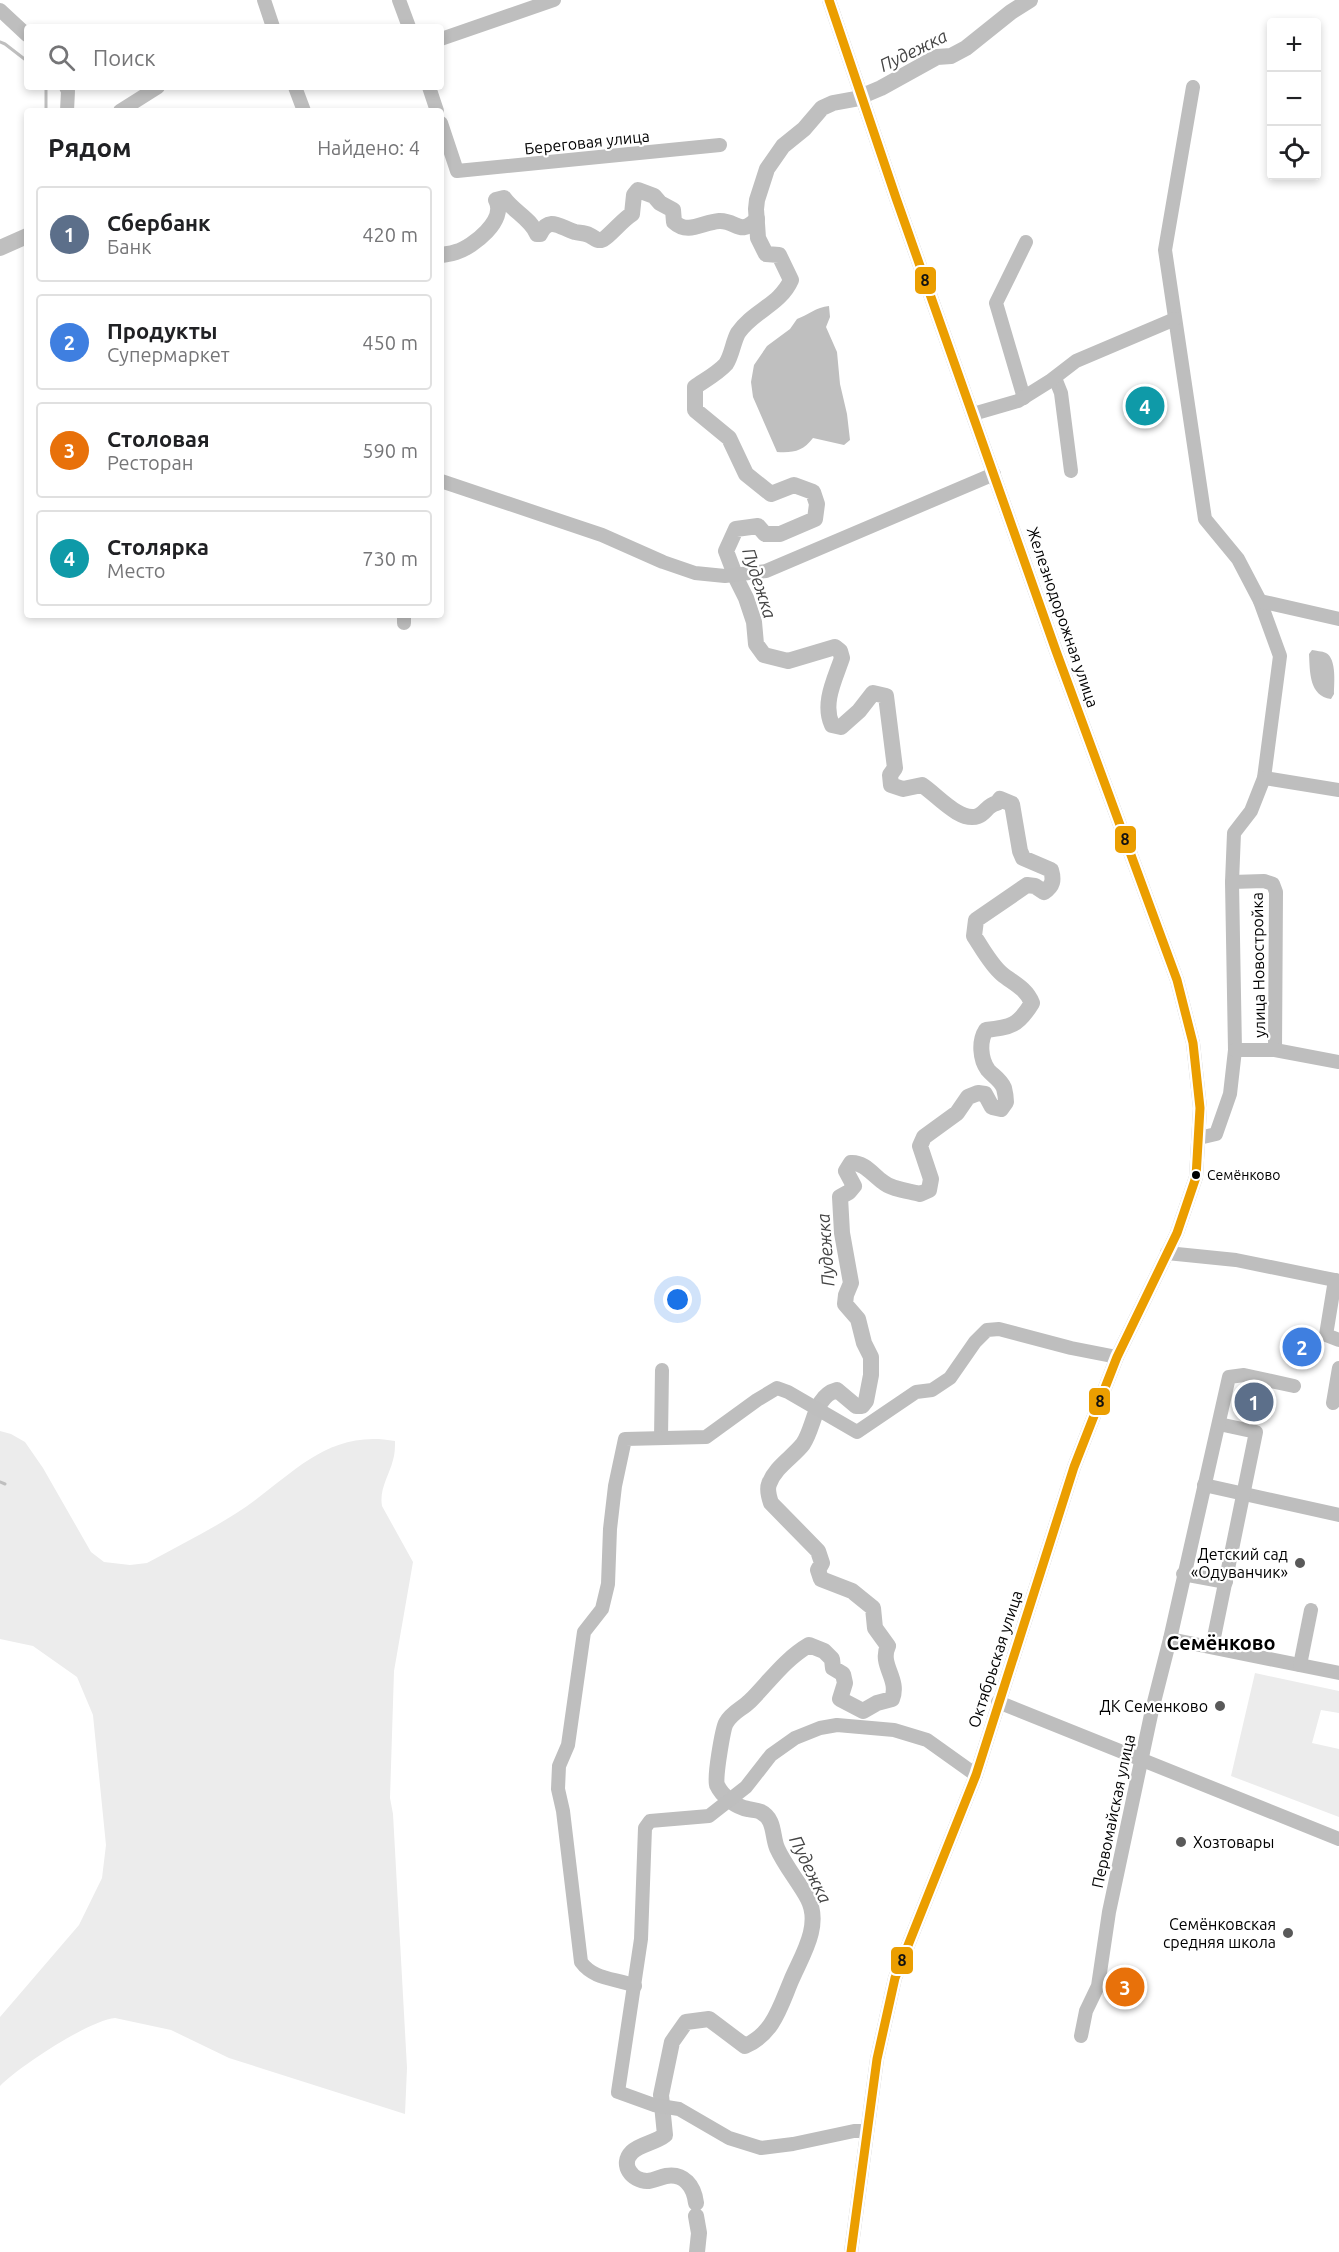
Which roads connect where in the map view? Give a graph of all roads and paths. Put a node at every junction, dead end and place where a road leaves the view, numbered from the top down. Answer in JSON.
{"nodes":[{"id":1,"x":264,"y":0,"type":"edge"},
{"id":2,"x":399,"y":0,"type":"edge"},
{"id":3,"x":554,"y":0,"type":"edge"},
{"id":4,"x":830,"y":0,"type":"edge"},
{"id":5,"x":0,"y":10,"type":"edge"},
{"id":6,"x":272,"y":24,"type":"edge"},
{"id":7,"x":408,"y":24,"type":"edge"},
{"id":8,"x":24,"y":32,"type":"edge"},
{"id":9,"x":444,"y":38,"type":"edge"},
{"id":10,"x":1193,"y":87,"type":"dead end"},
{"id":11,"x":67,"y":90,"type":"edge"},
{"id":12,"x":153,"y":90,"type":"edge"},
{"id":13,"x":296,"y":90,"type":"edge"},
{"id":14,"x":430,"y":90,"type":"edge"},
{"id":15,"x":67,"y":108,"type":"edge"},
{"id":16,"x":125,"y":108,"type":"edge"},
{"id":17,"x":303,"y":108,"type":"edge"},
{"id":18,"x":436,"y":108,"type":"edge"},
{"id":19,"x":444,"y":132,"type":"edge"},
{"id":20,"x":720,"y":145,"type":"dead end"},
{"id":21,"x":1026,"y":242,"type":"dead end"},
{"id":22,"x":1175,"y":319,"type":"junction"},
{"id":23,"x":1055,"y":378,"type":"junction"},
{"id":24,"x":1024,"y":398,"type":"junction"},
{"id":25,"x":973,"y":414,"type":"junction"},
{"id":26,"x":1071,"y":471,"type":"dead end"},
{"id":27,"x":994,"y":474,"type":"junction"},
{"id":28,"x":444,"y":482,"type":"edge"},
{"id":29,"x":1260,"y":601,"type":"junction"},
{"id":30,"x":1339,"y":619,"type":"edge"},
{"id":31,"x":1264,"y":778,"type":"junction"},
{"id":32,"x":1339,"y":790,"type":"edge"},
{"id":33,"x":1232,"y":882,"type":"junction"},
{"id":34,"x":1235,"y":1050,"type":"junction"},
{"id":35,"x":1275,"y":1050,"type":"junction"},
{"id":36,"x":1339,"y":1062,"type":"edge"},
{"id":37,"x":1199,"y":1138,"type":"junction"},
{"id":38,"x":1167,"y":1253,"type":"junction"},
{"id":39,"x":1337,"y":1281,"type":"edge"},
{"id":40,"x":1339,"y":1340,"type":"edge"},
{"id":41,"x":1117,"y":1357,"type":"junction"},
{"id":42,"x":1339,"y":1368,"type":"edge"},
{"id":43,"x":663,"y":1370,"type":"dead end"},
{"id":44,"x":1294,"y":1386,"type":"dead end"},
{"id":45,"x":1333,"y":1403,"type":"dead end"},
{"id":46,"x":1219,"y":1424,"type":"junction"},
{"id":47,"x":661,"y":1438,"type":"junction"},
{"id":48,"x":1204,"y":1485,"type":"junction"},
{"id":49,"x":1244,"y":1493,"type":"junction"},
{"id":50,"x":1339,"y":1515,"type":"edge"},
{"id":51,"x":1183,"y":1574,"type":"junction"},
{"id":52,"x":1226,"y":1582,"type":"junction"},
{"id":53,"x":1311,"y":1610,"type":"dead end"},
{"id":54,"x":1170,"y":1639,"type":"junction"},
{"id":55,"x":1212,"y":1647,"type":"junction"},
{"id":56,"x":1300,"y":1665,"type":"junction"},
{"id":57,"x":1339,"y":1673,"type":"edge"},
{"id":58,"x":998,"y":1702,"type":"junction"},
{"id":59,"x":1141,"y":1760,"type":"junction"},
{"id":60,"x":976,"y":1775,"type":"junction"},
{"id":61,"x":1339,"y":1839,"type":"edge"},
{"id":62,"x":634,"y":1986,"type":"junction"},
{"id":63,"x":1081,"y":2036,"type":"dead end"},
{"id":64,"x":866,"y":2131,"type":"junction"},
{"id":65,"x":851,"y":2252,"type":"edge"}],
"edges":[{"from":1,"to":6,"type":"street"},
{"from":2,"to":7,"type":"street"},
{"from":3,"to":9,"type":"street"},
{"from":4,"to":25,"type":"street","name":"Железнодорожная улица"},
{"from":5,"to":8,"type":"street"},
{"from":10,"to":22,"type":"street"},
{"from":11,"to":15,"type":"street"},
{"from":12,"to":16,"type":"street"},
{"from":13,"to":17,"type":"street"},
{"from":14,"to":18,"type":"street"},
{"from":19,"to":20,"type":"street","name":"Береговая улица"},
{"from":21,"to":24,"type":"street"},
{"from":22,"to":23,"type":"street"},
{"from":22,"to":29,"type":"street"},
{"from":23,"to":24,"type":"street"},
{"from":23,"to":26,"type":"street"},
{"from":24,"to":25,"type":"street"},
{"from":25,"to":27,"type":"street","name":"Железнодорожная улица"},
{"from":27,"to":28,"type":"street"},
{"from":27,"to":37,"type":"street","name":"Железнодорожная улица"},
{"from":29,"to":30,"type":"street"},
{"from":29,"to":31,"type":"street"},
{"from":31,"to":32,"type":"street"},
{"from":31,"to":33,"type":"street"},
{"from":33,"to":34,"type":"street"},
{"from":33,"to":35,"type":"street","name":"улица Новостройка"},
{"from":34,"to":35,"type":"street"},
{"from":34,"to":37,"type":"street"},
{"from":35,"to":36,"type":"street"},
{"from":37,"to":38,"type":"street","name":"Октябрьская улица"},
{"from":38,"to":39,"type":"street"},
{"from":38,"to":41,"type":"street","name":"Октябрьская улица"},
{"from":39,"to":40,"type":"street"},
{"from":41,"to":47,"type":"street"},
{"from":41,"to":58,"type":"street","name":"Октябрьская улица"},
{"from":42,"to":45,"type":"street"},
{"from":43,"to":47,"type":"street"},
{"from":44,"to":46,"type":"street","name":"Первомайская улица"},
{"from":46,"to":48,"type":"street","name":"Первомайская улица"},
{"from":46,"to":49,"type":"street"},
{"from":47,"to":62,"type":"street"},
{"from":48,"to":49,"type":"street"},
{"from":48,"to":51,"type":"street","name":"Первомайская улица"},
{"from":49,"to":50,"type":"street"},
{"from":49,"to":52,"type":"street"},
{"from":51,"to":52,"type":"street"},
{"from":51,"to":54,"type":"street","name":"Первомайская улица"},
{"from":52,"to":55,"type":"street"},
{"from":53,"to":56,"type":"street"},
{"from":54,"to":55,"type":"street"},
{"from":54,"to":59,"type":"street","name":"Первомайская улица"},
{"from":55,"to":56,"type":"street"},
{"from":56,"to":57,"type":"street"},
{"from":58,"to":59,"type":"street"},
{"from":58,"to":60,"type":"street","name":"Октябрьская улица"},
{"from":59,"to":61,"type":"street"},
{"from":59,"to":63,"type":"street","name":"Первомайская улица"},
{"from":60,"to":62,"type":"street"},
{"from":60,"to":64,"type":"street","name":"Октябрьская улица"},
{"from":62,"to":64,"type":"street"},
{"from":64,"to":65,"type":"street","name":"Октябрьская улица"}]}
